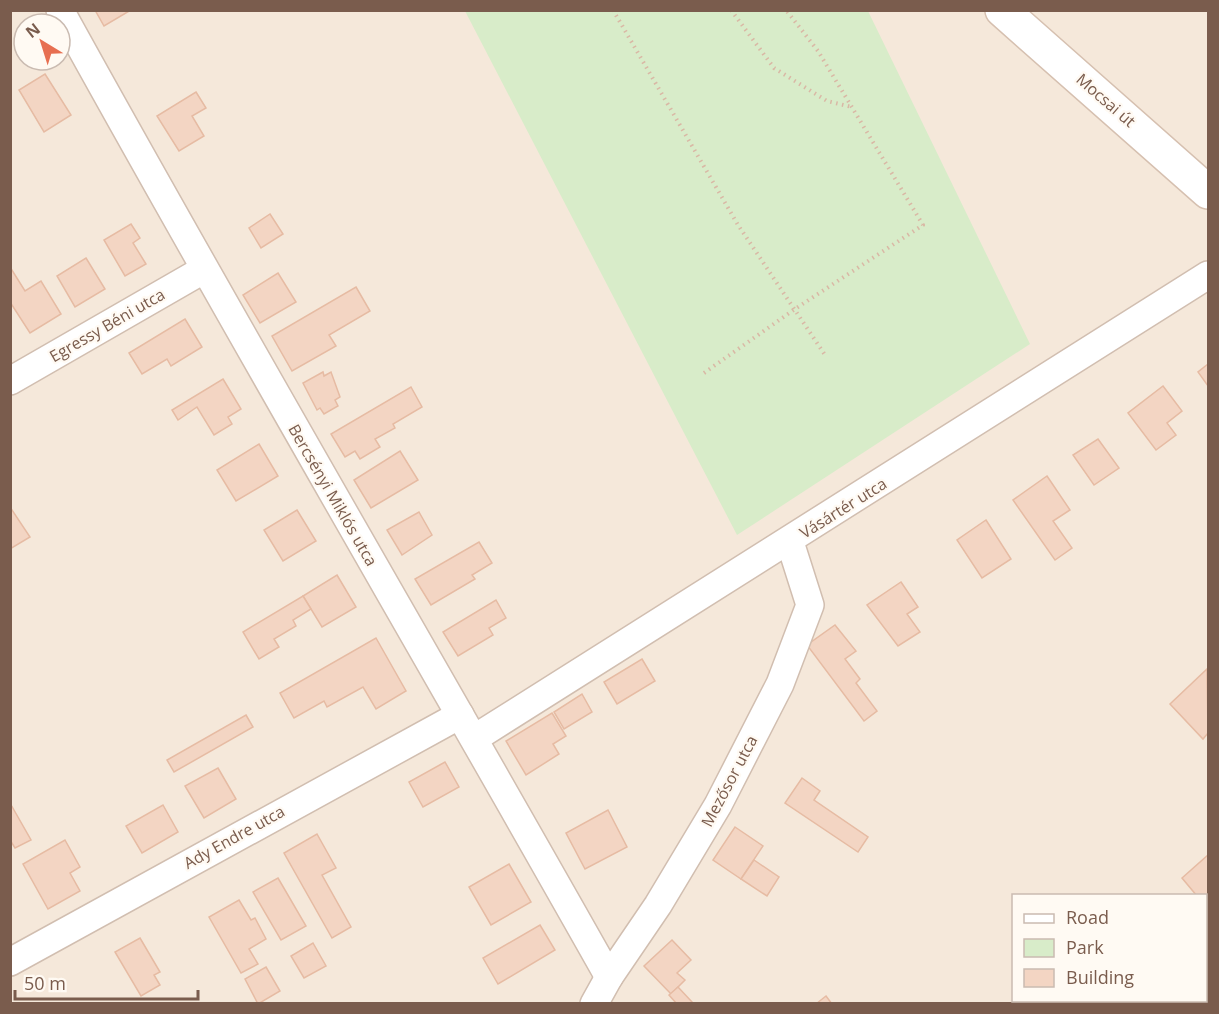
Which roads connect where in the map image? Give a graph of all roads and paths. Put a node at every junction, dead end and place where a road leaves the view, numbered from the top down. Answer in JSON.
{"nodes":[{"id":1,"x":60,"y":10,"type":"edge"},
{"id":2,"x":613,"y":10,"type":"edge"},
{"id":3,"x":731,"y":10,"type":"edge"},
{"id":4,"x":786,"y":10,"type":"edge"},
{"id":5,"x":1002,"y":10,"type":"edge"},
{"id":6,"x":853,"y":107,"type":"junction"},
{"id":7,"x":1209,"y":192,"type":"edge"},
{"id":8,"x":203,"y":270,"type":"junction"},
{"id":9,"x":1209,"y":275,"type":"edge"},
{"id":10,"x":795,"y":309,"type":"junction"},
{"id":11,"x":825,"y":355,"type":"dead end"},
{"id":12,"x":704,"y":373,"type":"dead end"},
{"id":13,"x":10,"y":381,"type":"edge"},
{"id":14,"x":790,"y":542,"type":"junction"},
{"id":15,"x":460,"y":715,"type":"junction"},
{"id":16,"x":475,"y":738,"type":"junction"},
{"id":17,"x":10,"y":962,"type":"edge"},
{"id":18,"x":609,"y":976,"type":"junction"},
{"id":19,"x":594,"y":1004,"type":"edge"}],
"edges":[{"from":1,"to":8,"type":"street","name":"Bercsényi Miklós utca"},
{"from":2,"to":10,"type":"path"},
{"from":3,"to":6,"type":"path"},
{"from":4,"to":6,"type":"path"},
{"from":5,"to":7,"type":"main road","name":"Mocsai út"},
{"from":6,"to":10,"type":"path"},
{"from":8,"to":13,"type":"street","name":"Egressy Béni utca"},
{"from":8,"to":15,"type":"street","name":"Bercsényi Miklós utca"},
{"from":9,"to":14,"type":"street","name":"Vásártér utca"},
{"from":10,"to":11,"type":"path"},
{"from":10,"to":12,"type":"path"},
{"from":14,"to":16,"type":"street","name":"Vásártér utca"},
{"from":14,"to":18,"type":"street","name":"Mezősor utca"},
{"from":15,"to":16,"type":"street","name":"Bercsényi Miklós utca"},
{"from":15,"to":17,"type":"street","name":"Ady Endre utca"},
{"from":16,"to":18,"type":"street","name":"Bercsényi Miklós utca"},
{"from":18,"to":19,"type":"street","name":"Mezősor utca"}]}
